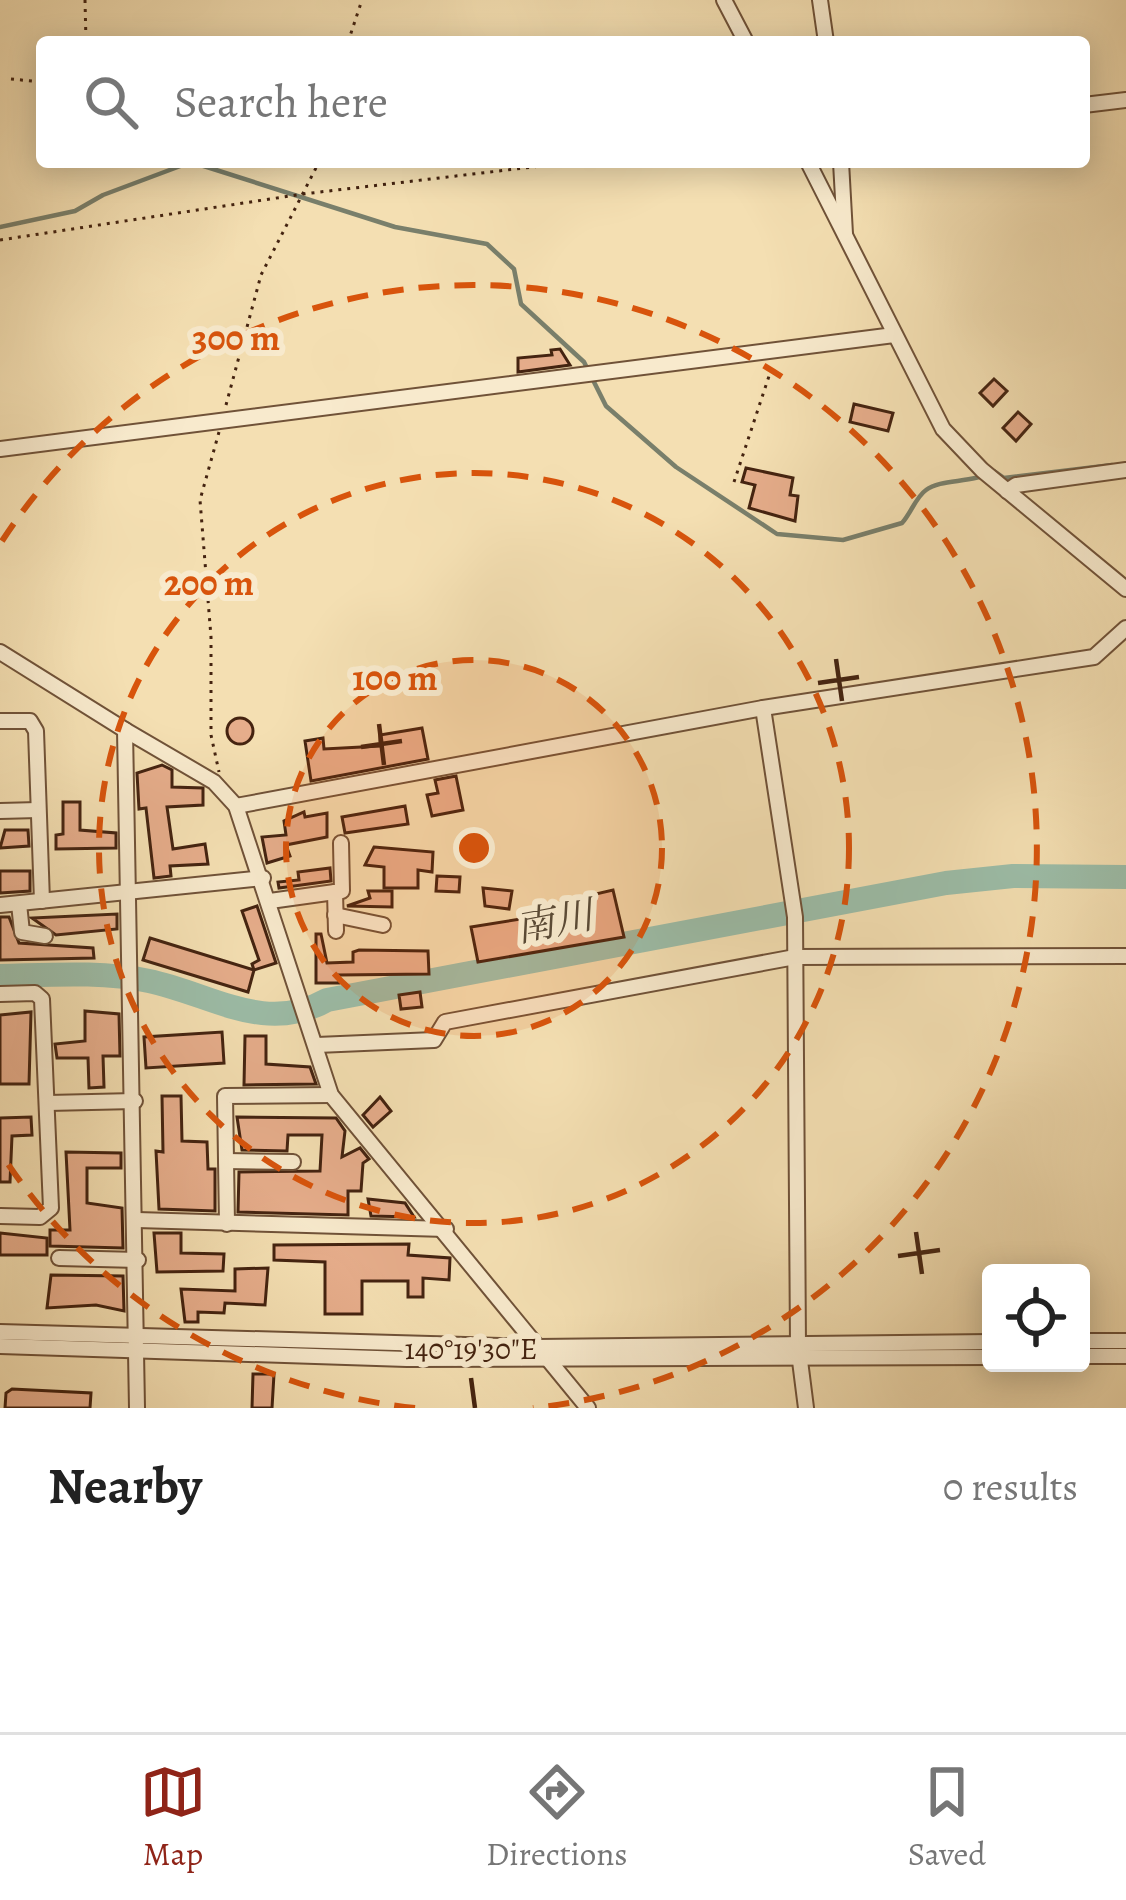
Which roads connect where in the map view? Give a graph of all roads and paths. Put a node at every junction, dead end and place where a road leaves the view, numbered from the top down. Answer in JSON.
{"nodes":[{"id":1,"x":85,"y":0,"type":"edge"},
{"id":2,"x":362,"y":0,"type":"edge"},
{"id":3,"x":724,"y":0,"type":"edge"},
{"id":4,"x":820,"y":0,"type":"edge"},
{"id":5,"x":86,"y":36,"type":"edge"},
{"id":6,"x":350,"y":36,"type":"edge"},
{"id":7,"x":743,"y":36,"type":"edge"},
{"id":8,"x":825,"y":36,"type":"edge"},
{"id":9,"x":11,"y":79,"type":"dead end"},
{"id":10,"x":36,"y":81,"type":"edge"},
{"id":11,"x":1126,"y":100,"type":"edge"},
{"id":12,"x":1090,"y":104,"type":"edge"},
{"id":13,"x":317,"y":168,"type":"edge"},
{"id":14,"x":524,"y":168,"type":"edge"},
{"id":15,"x":811,"y":168,"type":"edge"},
{"id":16,"x":841,"y":168,"type":"edge"},
{"id":17,"x":303,"y":194,"type":"junction"},
{"id":18,"x":845,"y":235,"type":"junction"},
{"id":19,"x":0,"y":240,"type":"edge"},
{"id":20,"x":894,"y":335,"type":"junction"},
{"id":21,"x":775,"y":350,"type":"junction"},
{"id":22,"x":222,"y":420,"type":"junction"},
{"id":23,"x":0,"y":448,"type":"edge"},
{"id":24,"x":1126,"y":470,"type":"edge"},
{"id":25,"x":734,"y":482,"type":"dead end"},
{"id":26,"x":1007,"y":490,"type":"junction"},
{"id":27,"x":1126,"y":589,"type":"edge"},
{"id":28,"x":1126,"y":628,"type":"edge"},
{"id":29,"x":0,"y":652,"type":"edge"},
{"id":30,"x":763,"y":708,"type":"junction"},
{"id":31,"x":0,"y":721,"type":"edge"},
{"id":32,"x":125,"y":730,"type":"junction"},
{"id":33,"x":219,"y":786,"type":"junction"},
{"id":34,"x":236,"y":806,"type":"junction"},
{"id":35,"x":38,"y":810,"type":"junction"},
{"id":36,"x":0,"y":812,"type":"edge"},
{"id":37,"x":341,"y":843,"type":"dead end"},
{"id":38,"x":263,"y":878,"type":"junction"},
{"id":39,"x":129,"y":892,"type":"junction"},
{"id":40,"x":335,"y":892,"type":"junction"},
{"id":41,"x":42,"y":901,"type":"junction"},
{"id":42,"x":270,"y":901,"type":"junction"},
{"id":43,"x":19,"y":904,"type":"junction"},
{"id":44,"x":0,"y":905,"type":"edge"},
{"id":45,"x":383,"y":925,"type":"dead end"},
{"id":46,"x":45,"y":936,"type":"dead end"},
{"id":47,"x":1126,"y":956,"type":"edge"},
{"id":48,"x":795,"y":957,"type":"junction"},
{"id":49,"x":0,"y":994,"type":"edge"},
{"id":50,"x":315,"y":1040,"type":"junction"},
{"id":51,"x":332,"y":1095,"type":"junction"},
{"id":52,"x":134,"y":1101,"type":"junction"},
{"id":53,"x":48,"y":1103,"type":"junction"},
{"id":54,"x":226,"y":1160,"type":"junction"},
{"id":55,"x":293,"y":1162,"type":"dead end"},
{"id":56,"x":0,"y":1216,"type":"edge"},
{"id":57,"x":137,"y":1220,"type":"junction"},
{"id":58,"x":227,"y":1224,"type":"junction"},
{"id":59,"x":446,"y":1229,"type":"junction"},
{"id":60,"x":59,"y":1258,"type":"dead end"},
{"id":61,"x":138,"y":1260,"type":"junction"},
{"id":62,"x":0,"y":1332,"type":"edge"},
{"id":63,"x":1090,"y":1341,"type":"edge"},
{"id":64,"x":1126,"y":1341,"type":"edge"},
{"id":65,"x":982,"y":1342,"type":"edge"},
{"id":66,"x":140,"y":1343,"type":"junction"},
{"id":67,"x":0,"y":1346,"type":"edge"},
{"id":68,"x":538,"y":1347,"type":"junction"},
{"id":69,"x":799,"y":1352,"type":"junction"},
{"id":70,"x":1090,"y":1356,"type":"edge"},
{"id":71,"x":1126,"y":1356,"type":"edge"},
{"id":72,"x":982,"y":1357,"type":"edge"},
{"id":73,"x":550,"y":1361,"type":"junction"},
{"id":74,"x":137,"y":1408,"type":"edge"},
{"id":75,"x":588,"y":1408,"type":"edge"},
{"id":76,"x":806,"y":1408,"type":"edge"}],
"edges":[{"from":1,"to":5,"type":"path"},
{"from":2,"to":6,"type":"path"},
{"from":3,"to":7,"type":"street"},
{"from":4,"to":8,"type":"street"},
{"from":9,"to":10,"type":"path"},
{"from":11,"to":12,"type":"street"},
{"from":13,"to":17,"type":"path"},
{"from":14,"to":17,"type":"path"},
{"from":15,"to":18,"type":"street"},
{"from":16,"to":18,"type":"street"},
{"from":17,"to":19,"type":"path"},
{"from":17,"to":22,"type":"path"},
{"from":18,"to":20,"type":"street"},
{"from":20,"to":21,"type":"street"},
{"from":20,"to":26,"type":"street"},
{"from":21,"to":22,"type":"street"},
{"from":21,"to":25,"type":"path"},
{"from":22,"to":23,"type":"street"},
{"from":22,"to":33,"type":"path"},
{"from":24,"to":26,"type":"street"},
{"from":26,"to":27,"type":"street"},
{"from":28,"to":30,"type":"street"},
{"from":29,"to":32,"type":"street"},
{"from":30,"to":34,"type":"street"},
{"from":30,"to":48,"type":"street"},
{"from":31,"to":35,"type":"street"},
{"from":32,"to":33,"type":"street"},
{"from":32,"to":39,"type":"street"},
{"from":33,"to":34,"type":"street"},
{"from":34,"to":38,"type":"street"},
{"from":35,"to":36,"type":"street"},
{"from":35,"to":41,"type":"street"},
{"from":37,"to":40,"type":"street"},
{"from":38,"to":39,"type":"street"},
{"from":38,"to":42,"type":"street"},
{"from":39,"to":41,"type":"street"},
{"from":39,"to":52,"type":"street"},
{"from":40,"to":42,"type":"street"},
{"from":40,"to":45,"type":"street"},
{"from":41,"to":43,"type":"street"},
{"from":42,"to":50,"type":"street"},
{"from":43,"to":44,"type":"street"},
{"from":43,"to":46,"type":"street"},
{"from":47,"to":48,"type":"street"},
{"from":48,"to":50,"type":"street"},
{"from":48,"to":69,"type":"street"},
{"from":49,"to":53,"type":"street"},
{"from":50,"to":51,"type":"street"},
{"from":51,"to":54,"type":"street"},
{"from":51,"to":59,"type":"street"},
{"from":52,"to":53,"type":"street"},
{"from":52,"to":57,"type":"street"},
{"from":53,"to":56,"type":"street"},
{"from":54,"to":55,"type":"street"},
{"from":54,"to":58,"type":"street"},
{"from":57,"to":58,"type":"street"},
{"from":57,"to":61,"type":"street"},
{"from":58,"to":59,"type":"street"},
{"from":59,"to":68,"type":"street"},
{"from":60,"to":61,"type":"street"},
{"from":61,"to":66,"type":"street"},
{"from":62,"to":66,"type":"street"},
{"from":63,"to":64,"type":"street"},
{"from":65,"to":69,"type":"street"},
{"from":66,"to":67,"type":"street"},
{"from":66,"to":68,"type":"street"},
{"from":66,"to":73,"type":"street"},
{"from":66,"to":74,"type":"street"},
{"from":68,"to":69,"type":"street"},
{"from":68,"to":73,"type":"street"},
{"from":69,"to":72,"type":"street"},
{"from":69,"to":73,"type":"street"},
{"from":69,"to":76,"type":"street"},
{"from":70,"to":71,"type":"street"},
{"from":73,"to":75,"type":"street"}]}
